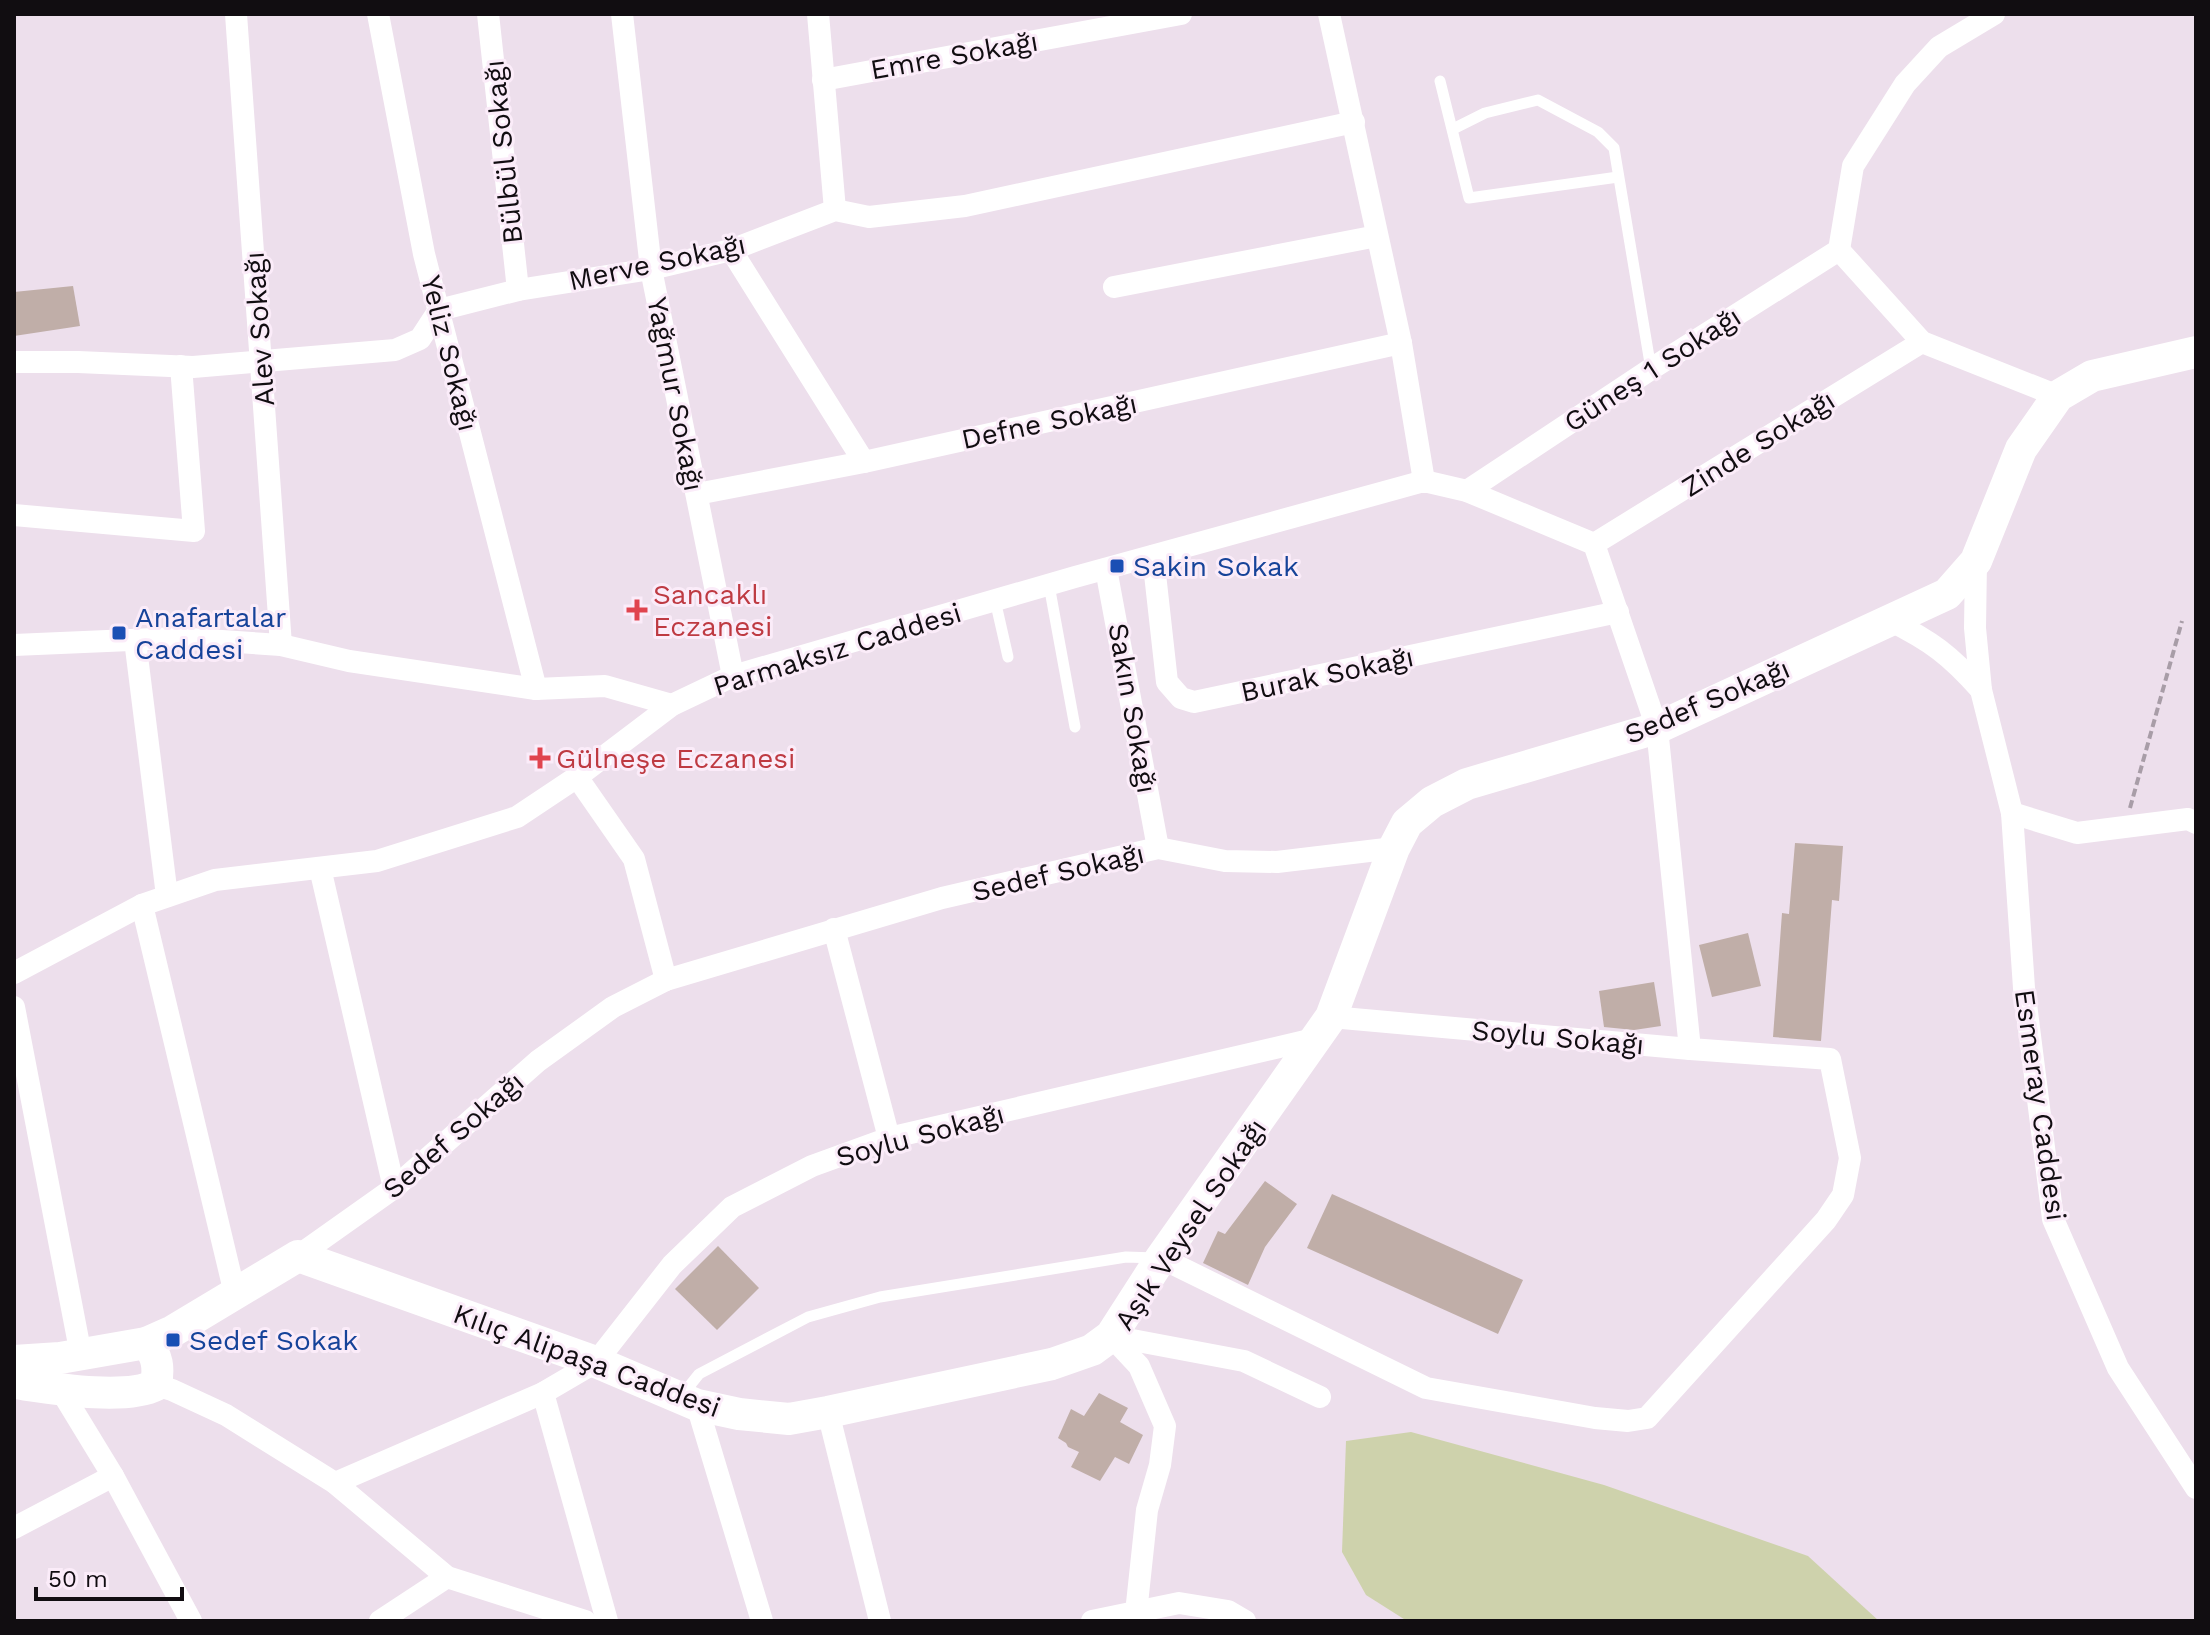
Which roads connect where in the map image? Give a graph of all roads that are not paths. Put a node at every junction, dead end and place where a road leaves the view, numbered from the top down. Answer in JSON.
{"nodes":[{"id":1,"x":236,"y":14,"type":"edge"},
{"id":2,"x":378,"y":14,"type":"edge"},
{"id":3,"x":488,"y":14,"type":"edge"},
{"id":4,"x":622,"y":14,"type":"edge"},
{"id":5,"x":818,"y":14,"type":"edge"},
{"id":6,"x":1181,"y":14,"type":"edge"},
{"id":7,"x":1329,"y":14,"type":"edge"},
{"id":8,"x":1994,"y":14,"type":"edge"},
{"id":9,"x":823,"y":80,"type":"junction"},
{"id":10,"x":1440,"y":81,"type":"dead end"},
{"id":11,"x":1354,"y":122,"type":"junction"},
{"id":12,"x":1453,"y":129,"type":"junction"},
{"id":13,"x":1618,"y":177,"type":"junction"},
{"id":14,"x":835,"y":210,"type":"junction"},
{"id":15,"x":1377,"y":236,"type":"junction"},
{"id":16,"x":731,"y":250,"type":"junction"},
{"id":17,"x":1839,"y":250,"type":"junction"},
{"id":18,"x":651,"y":269,"type":"junction"},
{"id":19,"x":1114,"y":287,"type":"dead end"},
{"id":20,"x":518,"y":290,"type":"junction"},
{"id":21,"x":439,"y":310,"type":"junction"},
{"id":22,"x":1922,"y":342,"type":"junction"},
{"id":23,"x":1401,"y":343,"type":"junction"},
{"id":24,"x":2196,"y":352,"type":"edge"},
{"id":25,"x":262,"y":361,"type":"junction"},
{"id":26,"x":14,"y":362,"type":"edge"},
{"id":27,"x":181,"y":366,"type":"junction"},
{"id":28,"x":2196,"y":366,"type":"edge"},
{"id":29,"x":1651,"y":369,"type":"junction"},
{"id":30,"x":2058,"y":396,"type":"junction"},
{"id":31,"x":864,"y":462,"type":"junction"},
{"id":32,"x":1424,"y":481,"type":"junction"},
{"id":33,"x":1467,"y":491,"type":"junction"},
{"id":34,"x":697,"y":494,"type":"junction"},
{"id":35,"x":14,"y":515,"type":"edge"},
{"id":36,"x":1594,"y":544,"type":"junction"},
{"id":37,"x":1153,"y":556,"type":"junction"},
{"id":38,"x":1976,"y":561,"type":"junction"},
{"id":39,"x":1106,"y":569,"type":"junction"},
{"id":40,"x":1049,"y":585,"type":"junction"},
{"id":41,"x":995,"y":600,"type":"junction"},
{"id":42,"x":1618,"y":612,"type":"junction"},
{"id":43,"x":1889,"y":620,"type":"junction"},
{"id":44,"x":135,"y":640,"type":"junction"},
{"id":45,"x":14,"y":645,"type":"edge"},
{"id":46,"x":281,"y":645,"type":"junction"},
{"id":47,"x":1008,"y":657,"type":"dead end"},
{"id":48,"x":733,"y":676,"type":"junction"},
{"id":49,"x":536,"y":689,"type":"junction"},
{"id":50,"x":1981,"y":690,"type":"junction"},
{"id":51,"x":672,"y":705,"type":"junction"},
{"id":52,"x":1075,"y":727,"type":"dead end"},
{"id":53,"x":1657,"y":728,"type":"junction"},
{"id":54,"x":577,"y":777,"type":"junction"},
{"id":55,"x":2012,"y":813,"type":"junction"},
{"id":56,"x":2196,"y":823,"type":"edge"},
{"id":57,"x":1158,"y":848,"type":"junction"},
{"id":58,"x":1394,"y":848,"type":"junction"},
{"id":59,"x":320,"y":868,"type":"junction"},
{"id":60,"x":167,"y":896,"type":"junction"},
{"id":61,"x":142,"y":905,"type":"junction"},
{"id":62,"x":834,"y":929,"type":"junction"},
{"id":63,"x":14,"y":973,"type":"edge"},
{"id":64,"x":666,"y":980,"type":"junction"},
{"id":65,"x":14,"y":1007,"type":"edge"},
{"id":66,"x":1324,"y":1028,"type":"junction"},
{"id":67,"x":1690,"y":1049,"type":"junction"},
{"id":68,"x":889,"y":1138,"type":"junction"},
{"id":69,"x":394,"y":1188,"type":"junction"},
{"id":70,"x":298,"y":1256,"type":"junction"},
{"id":71,"x":1161,"y":1258,"type":"junction"},
{"id":72,"x":235,"y":1294,"type":"junction"},
{"id":73,"x":1111,"y":1336,"type":"junction"},
{"id":74,"x":146,"y":1343,"type":"junction"},
{"id":75,"x":14,"y":1361,"type":"edge"},
{"id":76,"x":596,"y":1362,"type":"junction"},
{"id":77,"x":77,"y":1363,"type":"junction"},
{"id":78,"x":14,"y":1383,"type":"edge"},
{"id":79,"x":156,"y":1385,"type":"junction"},
{"id":80,"x":115,"y":1392,"type":"junction"},
{"id":81,"x":543,"y":1393,"type":"junction"},
{"id":82,"x":1320,"y":1397,"type":"dead end"},
{"id":83,"x":688,"y":1401,"type":"junction"},
{"id":84,"x":828,"y":1412,"type":"junction"},
{"id":85,"x":113,"y":1476,"type":"junction"},
{"id":86,"x":335,"y":1483,"type":"junction"},
{"id":87,"x":2196,"y":1488,"type":"edge"},
{"id":88,"x":14,"y":1528,"type":"edge"},
{"id":89,"x":447,"y":1577,"type":"junction"},
{"id":90,"x":1136,"y":1613,"type":"junction"},
{"id":91,"x":191,"y":1621,"type":"edge"},
{"id":92,"x":380,"y":1621,"type":"edge"},
{"id":93,"x":585,"y":1621,"type":"edge"},
{"id":94,"x":607,"y":1621,"type":"edge"},
{"id":95,"x":762,"y":1621,"type":"edge"},
{"id":96,"x":880,"y":1621,"type":"edge"},
{"id":97,"x":1092,"y":1621,"type":"edge"},
{"id":98,"x":1245,"y":1621,"type":"edge"}],
"edges":[{"from":1,"to":25,"type":"street","name":"Alev Sokağı"},
{"from":2,"to":21,"type":"street","name":"Yeliz Sokağı"},
{"from":3,"to":20,"type":"street","name":"Bülbül Sokağı"},
{"from":4,"to":18,"type":"street","name":"Yağmur Sokağı"},
{"from":5,"to":9,"type":"street"},
{"from":6,"to":9,"type":"street","name":"Emre Sokağı"},
{"from":7,"to":11,"type":"street"},
{"from":8,"to":17,"type":"street"},
{"from":9,"to":14,"type":"street"},
{"from":10,"to":12,"type":"lane"},
{"from":11,"to":14,"type":"street"},
{"from":11,"to":15,"type":"street"},
{"from":12,"to":13,"type":"lane"},
{"from":12,"to":13,"type":"lane"},
{"from":13,"to":29,"type":"lane"},
{"from":14,"to":16,"type":"street","name":"Merve Sokağı"},
{"from":15,"to":19,"type":"street"},
{"from":15,"to":23,"type":"street"},
{"from":16,"to":18,"type":"street","name":"Merve Sokağı"},
{"from":16,"to":31,"type":"street"},
{"from":17,"to":22,"type":"street"},
{"from":17,"to":29,"type":"street","name":"Güneş 1 Sokağı"},
{"from":18,"to":20,"type":"street","name":"Merve Sokağı"},
{"from":18,"to":34,"type":"street","name":"Yağmur Sokağı"},
{"from":20,"to":21,"type":"street","name":"Merve Sokağı"},
{"from":21,"to":25,"type":"street"},
{"from":21,"to":49,"type":"street","name":"Yeliz Sokağı"},
{"from":22,"to":30,"type":"street"},
{"from":22,"to":36,"type":"street","name":"Zinde Sokağı"},
{"from":23,"to":31,"type":"street","name":"Defne Sokağı"},
{"from":23,"to":32,"type":"street"},
{"from":24,"to":30,"type":"street"},
{"from":25,"to":27,"type":"street"},
{"from":25,"to":46,"type":"street","name":"Alev Sokağı"},
{"from":26,"to":27,"type":"street"},
{"from":27,"to":35,"type":"street"},
{"from":28,"to":30,"type":"street"},
{"from":29,"to":33,"type":"street","name":"Güneş 1 Sokağı"},
{"from":30,"to":38,"type":"street","name":"Sedef Sokağı"},
{"from":31,"to":34,"type":"street","name":"Defne Sokağı"},
{"from":32,"to":33,"type":"street"},
{"from":32,"to":37,"type":"street","name":"Parmaksız Caddesi"},
{"from":33,"to":36,"type":"street"},
{"from":34,"to":48,"type":"street","name":"Yağmur Sokağı"},
{"from":36,"to":42,"type":"street"},
{"from":37,"to":39,"type":"street","name":"Parmaksız Caddesi"},
{"from":37,"to":42,"type":"street","name":"Burak Sokağı"},
{"from":38,"to":43,"type":"street","name":"Sedef Sokağı"},
{"from":38,"to":50,"type":"street","name":"Esmeray Caddesi"},
{"from":39,"to":40,"type":"street","name":"Parmaksız Caddesi"},
{"from":39,"to":57,"type":"street","name":"Sakın Sokağı"},
{"from":40,"to":41,"type":"street","name":"Parmaksız Caddesi"},
{"from":40,"to":52,"type":"lane"},
{"from":41,"to":47,"type":"lane"},
{"from":41,"to":48,"type":"street","name":"Parmaksız Caddesi"},
{"from":42,"to":53,"type":"street"},
{"from":43,"to":50,"type":"street","name":"Esmeray Caddesi"},
{"from":43,"to":53,"type":"street","name":"Sedef Sokağı"},
{"from":44,"to":45,"type":"street"},
{"from":44,"to":46,"type":"street"},
{"from":44,"to":60,"type":"street"},
{"from":46,"to":49,"type":"street"},
{"from":48,"to":51,"type":"street","name":"Parmaksız Caddesi"},
{"from":49,"to":51,"type":"street"},
{"from":50,"to":55,"type":"street","name":"Esmeray Caddesi"},
{"from":51,"to":54,"type":"street","name":"Parmaksız Caddesi"},
{"from":53,"to":58,"type":"street","name":"Sedef Sokağı"},
{"from":53,"to":67,"type":"street"},
{"from":54,"to":59,"type":"street","name":"Parmaksız Caddesi"},
{"from":54,"to":64,"type":"street"},
{"from":55,"to":56,"type":"street"},
{"from":55,"to":87,"type":"street","name":"Esmeray Caddesi"},
{"from":57,"to":58,"type":"street","name":"Sedef Sokağı"},
{"from":57,"to":62,"type":"street","name":"Sedef Sokağı"},
{"from":58,"to":66,"type":"street","name":"Aşık Veysel Sokağı"},
{"from":59,"to":60,"type":"street","name":"Parmaksız Caddesi"},
{"from":59,"to":69,"type":"street"},
{"from":60,"to":61,"type":"street","name":"Parmaksız Caddesi"},
{"from":61,"to":63,"type":"street","name":"Parmaksız Caddesi"},
{"from":61,"to":72,"type":"street"},
{"from":62,"to":64,"type":"street","name":"Sedef Sokağı"},
{"from":62,"to":68,"type":"street"},
{"from":64,"to":69,"type":"street","name":"Sedef Sokağı"},
{"from":65,"to":77,"type":"street"},
{"from":66,"to":67,"type":"street","name":"Soylu Sokağı"},
{"from":66,"to":68,"type":"street","name":"Soylu Sokağı"},
{"from":66,"to":71,"type":"street","name":"Aşık Veysel Sokağı"},
{"from":67,"to":71,"type":"street","name":"Soylu Sokağı"},
{"from":68,"to":76,"type":"street","name":"Soylu Sokağı"},
{"from":69,"to":70,"type":"street","name":"Sedef Sokağı"},
{"from":70,"to":72,"type":"street","name":"Sedef Sokağı"},
{"from":70,"to":76,"type":"street","name":"Kılıç Alipaşa Caddesi"},
{"from":71,"to":73,"type":"street","name":"Aşık Veysel Sokağı"},
{"from":71,"to":83,"type":"lane"},
{"from":72,"to":74,"type":"street","name":"Sedef Sokağı"},
{"from":73,"to":82,"type":"street"},
{"from":73,"to":84,"type":"street","name":"Kılıç Alipaşa Caddesi"},
{"from":73,"to":90,"type":"street","name":"Aşık Veysel Sokağı"},
{"from":74,"to":77,"type":"street","name":"Sedef Sokağı"},
{"from":74,"to":79,"type":"street"},
{"from":75,"to":77,"type":"street"},
{"from":76,"to":81,"type":"street"},
{"from":76,"to":83,"type":"street","name":"Kılıç Alipaşa Caddesi"},
{"from":77,"to":78,"type":"street"},
{"from":77,"to":80,"type":"street"},
{"from":77,"to":80,"type":"street"},
{"from":77,"to":85,"type":"street"},
{"from":79,"to":80,"type":"street"},
{"from":79,"to":86,"type":"street"},
{"from":81,"to":86,"type":"street"},
{"from":81,"to":94,"type":"street"},
{"from":83,"to":84,"type":"street","name":"Kılıç Alipaşa Caddesi"},
{"from":83,"to":95,"type":"street"},
{"from":84,"to":96,"type":"street"},
{"from":85,"to":88,"type":"street"},
{"from":85,"to":91,"type":"street"},
{"from":86,"to":89,"type":"street"},
{"from":89,"to":92,"type":"street"},
{"from":89,"to":93,"type":"street"},
{"from":90,"to":97,"type":"street"},
{"from":90,"to":98,"type":"street"}]}
